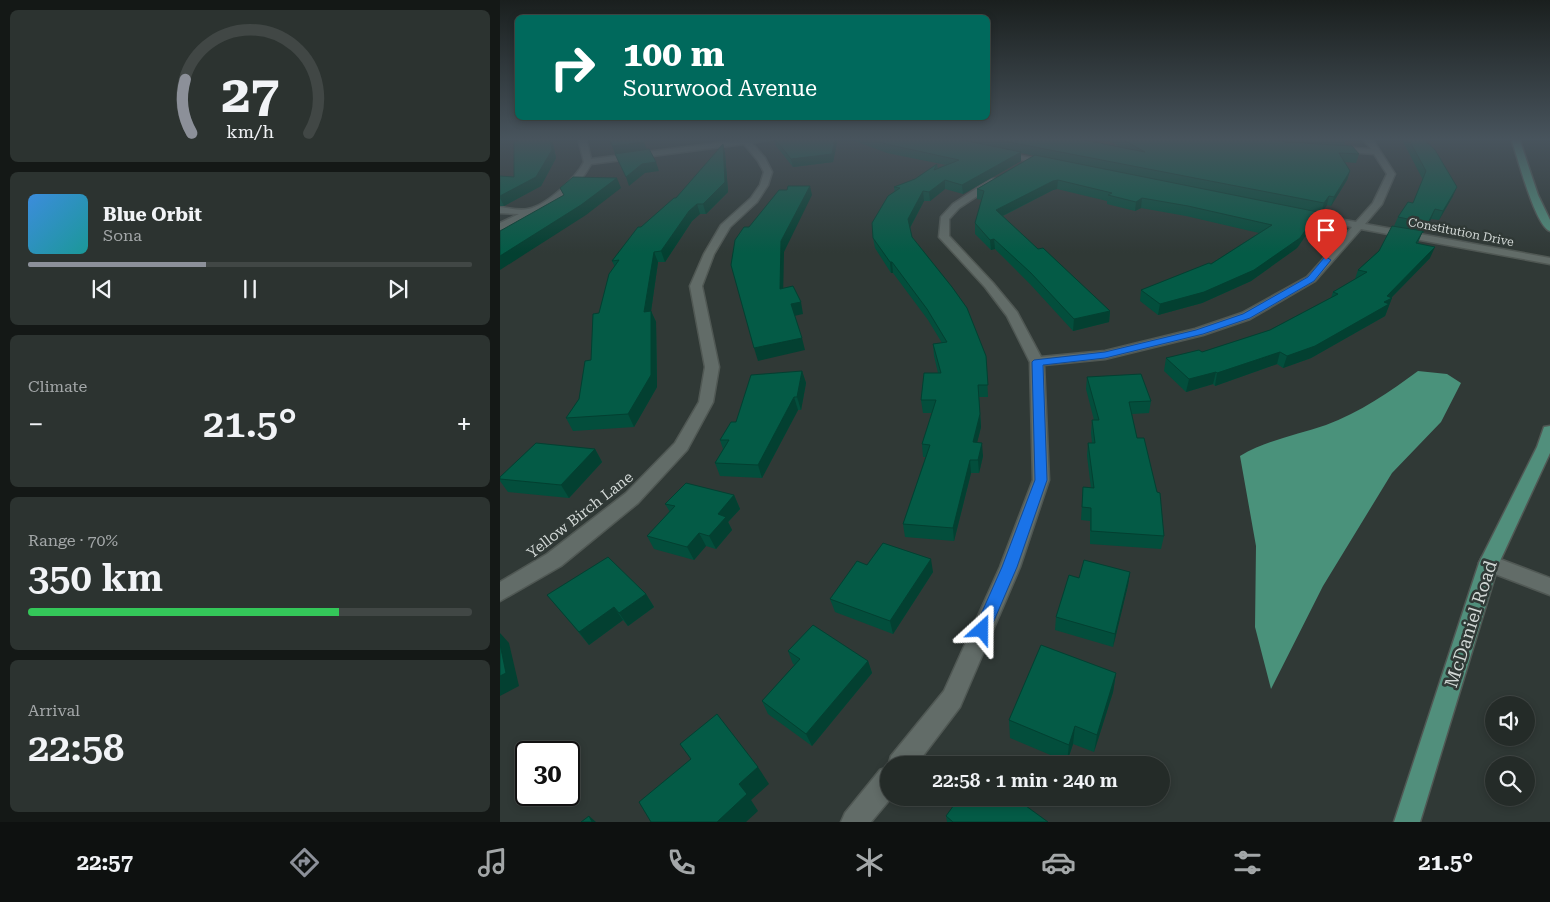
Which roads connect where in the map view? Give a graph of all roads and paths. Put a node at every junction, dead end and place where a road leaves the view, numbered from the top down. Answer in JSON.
{"nodes":[{"id":1,"x":580,"y":176,"type":"edge"},
{"id":2,"x":767,"y":176,"type":"edge"},
{"id":3,"x":1002,"y":176,"type":"edge"},
{"id":4,"x":1390,"y":176,"type":"edge"},
{"id":5,"x":1525,"y":176,"type":"edge"},
{"id":6,"x":500,"y":210,"type":"edge"},
{"id":7,"x":528,"y":212,"type":"junction"},
{"id":8,"x":1292,"y":212,"type":"edge"},
{"id":9,"x":1356,"y":225,"type":"junction"},
{"id":10,"x":500,"y":227,"type":"edge"},
{"id":11,"x":1550,"y":228,"type":"edge"},
{"id":12,"x":1550,"y":261,"type":"edge"},
{"id":13,"x":1037,"y":362,"type":"junction"},
{"id":14,"x":1550,"y":431,"type":"edge"},
{"id":15,"x":1489,"y":563,"type":"junction"},
{"id":16,"x":1550,"y":587,"type":"edge"},
{"id":17,"x":500,"y":592,"type":"edge"},
{"id":18,"x":907,"y":756,"type":"edge"},
{"id":19,"x":880,"y":790,"type":"edge"},
{"id":20,"x":854,"y":822,"type":"edge"},
{"id":21,"x":1407,"y":822,"type":"edge"}],
"edges":[{"from":1,"to":7,"type":"street"},
{"from":2,"to":17,"type":"street","name":"Yellow Birch Lane"},
{"from":3,"to":13,"type":"street"},
{"from":4,"to":9,"type":"street"},
{"from":5,"to":11,"type":"main road"},
{"from":6,"to":7,"type":"street"},
{"from":7,"to":10,"type":"street"},
{"from":8,"to":9,"type":"street","name":"Constitution Drive"},
{"from":9,"to":12,"type":"street","name":"Constitution Drive"},
{"from":9,"to":13,"type":"street"},
{"from":13,"to":18,"type":"street"},
{"from":14,"to":15,"type":"main road","name":"McDaniel Road"},
{"from":15,"to":16,"type":"street"},
{"from":15,"to":21,"type":"main road","name":"McDaniel Road"},
{"from":19,"to":20,"type":"street"}]}
